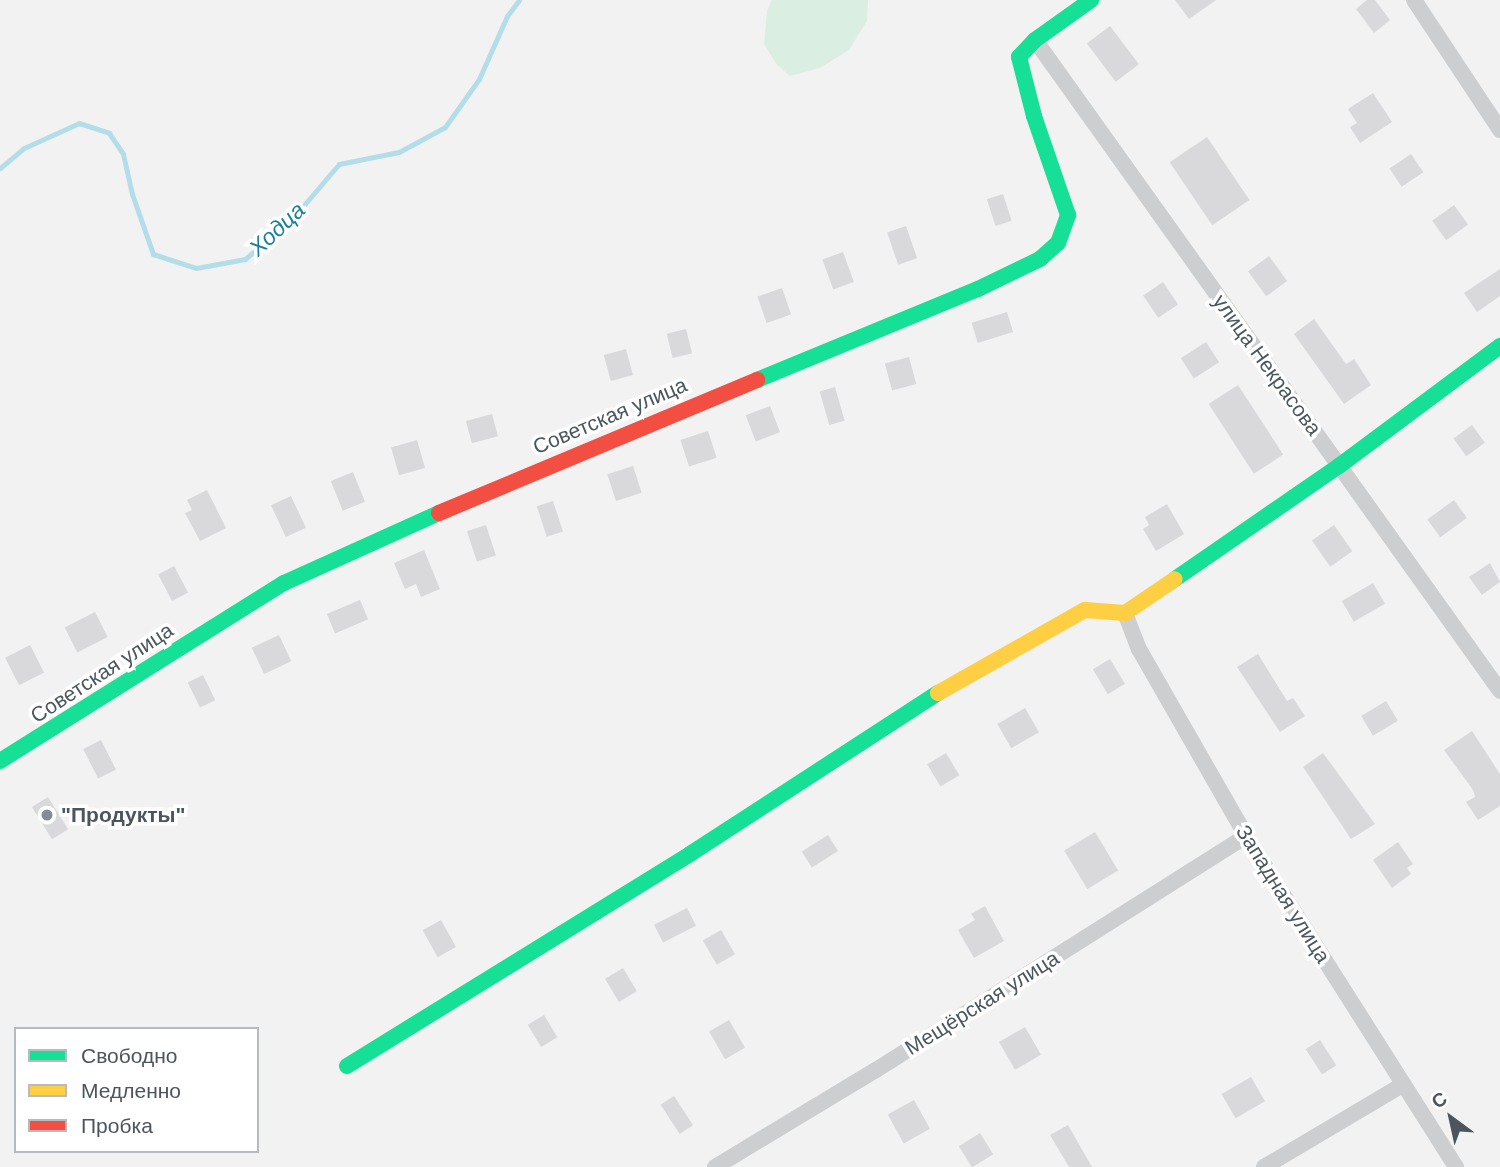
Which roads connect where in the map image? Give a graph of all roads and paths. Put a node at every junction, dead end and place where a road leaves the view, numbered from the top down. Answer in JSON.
{"nodes":[{"id":1,"x":1091,"y":0,"type":"edge"},
{"id":2,"x":1414,"y":0,"type":"edge"},
{"id":3,"x":1035,"y":40,"type":"junction"},
{"id":4,"x":1500,"y":130,"type":"edge"},
{"id":5,"x":1500,"y":346,"type":"edge"},
{"id":6,"x":1339,"y":466,"type":"junction"},
{"id":7,"x":1125,"y":613,"type":"junction"},
{"id":8,"x":1500,"y":691,"type":"edge"},
{"id":9,"x":0,"y":761,"type":"edge"},
{"id":10,"x":1245,"y":836,"type":"junction"},
{"id":11,"x":347,"y":1066,"type":"dead end"},
{"id":12,"x":1402,"y":1085,"type":"junction"},
{"id":13,"x":715,"y":1167,"type":"edge"},
{"id":14,"x":1264,"y":1167,"type":"edge"},
{"id":15,"x":1456,"y":1167,"type":"edge"}],
"edges":[{"from":1,"to":3,"type":"street"},
{"from":2,"to":4,"type":"street"},
{"from":3,"to":6,"type":"street","name":"улица Некрасова"},
{"from":3,"to":9,"type":"street","name":"Советская улица"},
{"from":5,"to":6,"type":"street"},
{"from":6,"to":7,"type":"street"},
{"from":6,"to":8,"type":"street","name":"улица Некрасова"},
{"from":7,"to":10,"type":"street","name":"Западная улица"},
{"from":7,"to":11,"type":"street"},
{"from":10,"to":12,"type":"street","name":"Западная улица"},
{"from":10,"to":13,"type":"street","name":"Мещёрская улица"},
{"from":12,"to":14,"type":"street"},
{"from":12,"to":15,"type":"street","name":"Западная улица"}]}
